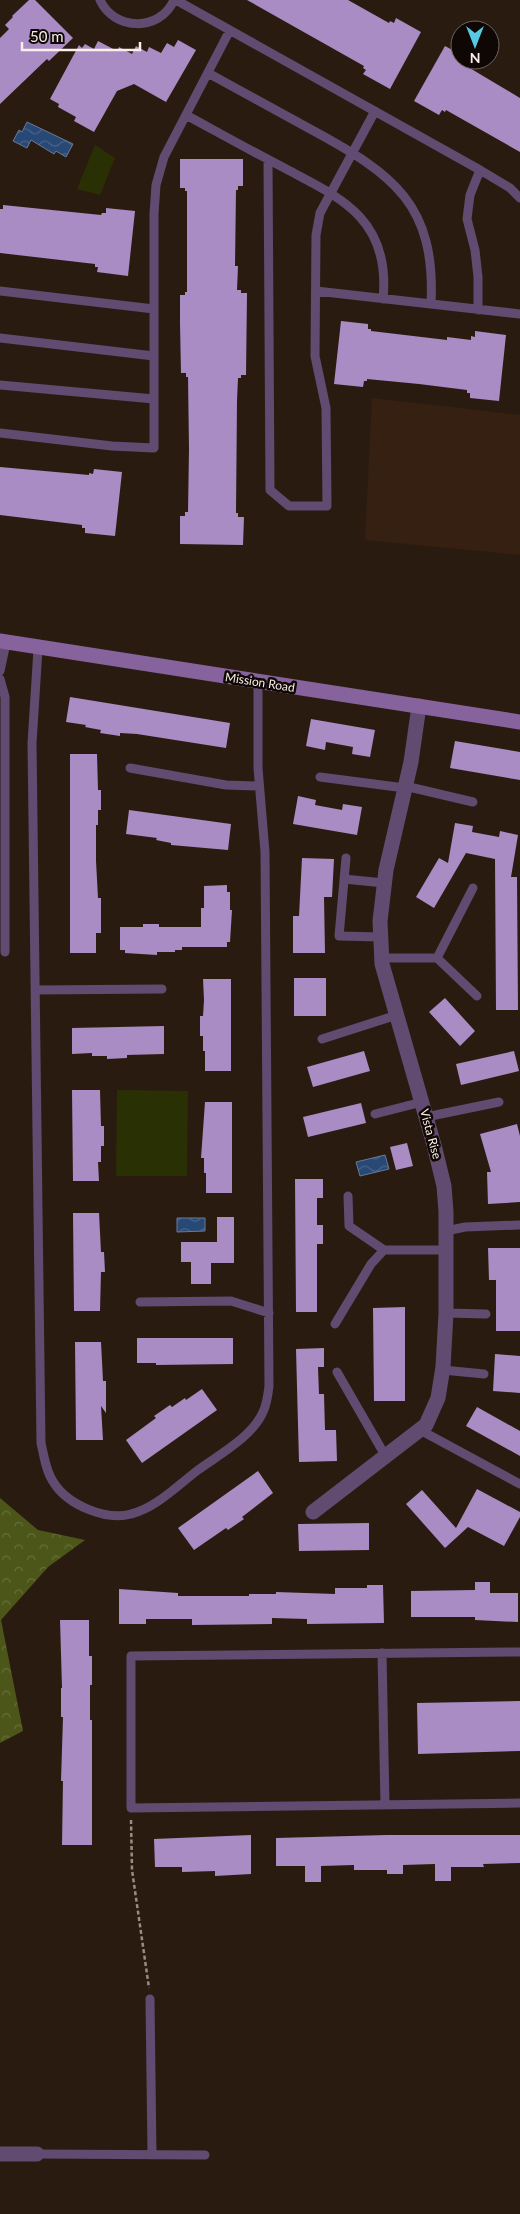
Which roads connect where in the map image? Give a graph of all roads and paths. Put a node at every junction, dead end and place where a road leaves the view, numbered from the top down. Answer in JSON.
{"nodes":[{"id":1,"x":100,"y":0,"type":"edge"},
{"id":2,"x":175,"y":0,"type":"edge"},
{"id":3,"x":230,"y":30,"type":"junction"},
{"id":4,"x":208,"y":73,"type":"junction"},
{"id":5,"x":375,"y":111,"type":"junction"},
{"id":6,"x":186,"y":115,"type":"junction"},
{"id":7,"x":353,"y":152,"type":"junction"},
{"id":8,"x":268,"y":160,"type":"junction"},
{"id":9,"x":480,"y":170,"type":"junction"},
{"id":10,"x":331,"y":194,"type":"junction"},
{"id":11,"x":520,"y":198,"type":"edge"},
{"id":12,"x":0,"y":291,"type":"edge"},
{"id":13,"x":316,"y":291,"type":"junction"},
{"id":14,"x":383,"y":299,"type":"junction"},
{"id":15,"x":430,"y":304,"type":"junction"},
{"id":16,"x":154,"y":309,"type":"junction"},
{"id":17,"x":478,"y":310,"type":"junction"},
{"id":18,"x":520,"y":314,"type":"edge"},
{"id":19,"x":0,"y":338,"type":"edge"},
{"id":20,"x":154,"y":356,"type":"junction"},
{"id":21,"x":0,"y":385,"type":"edge"},
{"id":22,"x":154,"y":399,"type":"junction"},
{"id":23,"x":0,"y":433,"type":"edge"},
{"id":24,"x":3,"y":642,"type":"edge"},
{"id":25,"x":38,"y":649,"type":"junction"},
{"id":26,"x":0,"y":671,"type":"edge"},
{"id":27,"x":0,"y":679,"type":"edge"},
{"id":28,"x":258,"y":682,"type":"junction"},
{"id":29,"x":419,"y":706,"type":"junction"},
{"id":30,"x":520,"y":722,"type":"edge"},
{"id":31,"x":130,"y":768,"type":"dead end"},
{"id":32,"x":320,"y":777,"type":"dead end"},
{"id":33,"x":259,"y":786,"type":"junction"},
{"id":34,"x":405,"y":787,"type":"junction"},
{"id":35,"x":473,"y":802,"type":"dead end"},
{"id":36,"x":346,"y":858,"type":"dead end"},
{"id":37,"x":344,"y":879,"type":"junction"},
{"id":38,"x":384,"y":883,"type":"junction"},
{"id":39,"x":473,"y":888,"type":"dead end"},
{"id":40,"x":381,"y":937,"type":"junction"},
{"id":41,"x":6,"y":952,"type":"dead end"},
{"id":42,"x":382,"y":958,"type":"junction"},
{"id":43,"x":437,"y":958,"type":"junction"},
{"id":44,"x":162,"y":989,"type":"dead end"},
{"id":45,"x":35,"y":990,"type":"junction"},
{"id":46,"x":477,"y":996,"type":"dead end"},
{"id":47,"x":397,"y":1015,"type":"junction"},
{"id":48,"x":322,"y":1039,"type":"dead end"},
{"id":49,"x":422,"y":1102,"type":"junction"},
{"id":50,"x":499,"y":1102,"type":"dead end"},
{"id":51,"x":375,"y":1114,"type":"dead end"},
{"id":52,"x":426,"y":1117,"type":"junction"},
{"id":53,"x":348,"y":1196,"type":"dead end"},
{"id":54,"x":519,"y":1225,"type":"dead end"},
{"id":55,"x":446,"y":1231,"type":"junction"},
{"id":56,"x":384,"y":1250,"type":"junction"},
{"id":57,"x":446,"y":1250,"type":"junction"},
{"id":58,"x":140,"y":1302,"type":"dead end"},
{"id":59,"x":269,"y":1313,"type":"junction"},
{"id":60,"x":446,"y":1313,"type":"junction"},
{"id":61,"x":486,"y":1314,"type":"dead end"},
{"id":62,"x":336,"y":1324,"type":"dead end"},
{"id":63,"x":443,"y":1370,"type":"junction"},
{"id":64,"x":337,"y":1372,"type":"dead end"},
{"id":65,"x":484,"y":1374,"type":"dead end"},
{"id":66,"x":420,"y":1430,"type":"junction"},
{"id":67,"x":386,"y":1457,"type":"junction"},
{"id":68,"x":520,"y":1484,"type":"edge"},
{"id":69,"x":313,"y":1512,"type":"dead end"},
{"id":70,"x":520,"y":1652,"type":"edge"},
{"id":71,"x":382,"y":1653,"type":"junction"},
{"id":72,"x":520,"y":1803,"type":"edge"},
{"id":73,"x":385,"y":1805,"type":"junction"},
{"id":74,"x":131,"y":1808,"type":"junction"},
{"id":75,"x":150,"y":1999,"type":"joint"},
{"id":76,"x":0,"y":2154,"type":"edge"},
{"id":77,"x":37,"y":2154,"type":"joint"},
{"id":78,"x":152,"y":2155,"type":"junction"},
{"id":79,"x":204,"y":2155,"type":"dead end"}],
"edges":[{"from":1,"to":2,"type":"lane"},
{"from":2,"to":3,"type":"lane"},
{"from":3,"to":4,"type":"lane"},
{"from":3,"to":5,"type":"lane"},
{"from":4,"to":6,"type":"lane"},
{"from":4,"to":7,"type":"lane"},
{"from":5,"to":7,"type":"lane"},
{"from":5,"to":9,"type":"lane"},
{"from":6,"to":8,"type":"lane"},
{"from":6,"to":16,"type":"lane"},
{"from":7,"to":10,"type":"lane"},
{"from":7,"to":15,"type":"lane"},
{"from":8,"to":10,"type":"lane"},
{"from":8,"to":13,"type":"lane"},
{"from":9,"to":11,"type":"lane"},
{"from":9,"to":17,"type":"lane"},
{"from":10,"to":13,"type":"lane"},
{"from":10,"to":14,"type":"lane"},
{"from":12,"to":16,"type":"lane"},
{"from":13,"to":14,"type":"lane"},
{"from":14,"to":15,"type":"lane"},
{"from":15,"to":17,"type":"lane"},
{"from":16,"to":20,"type":"lane"},
{"from":17,"to":18,"type":"lane"},
{"from":19,"to":20,"type":"lane"},
{"from":20,"to":22,"type":"lane"},
{"from":21,"to":22,"type":"lane"},
{"from":22,"to":23,"type":"lane"},
{"from":24,"to":25,"type":"street","name":"Mission Road"},
{"from":24,"to":26,"type":"lane"},
{"from":25,"to":28,"type":"street","name":"Mission Road"},
{"from":25,"to":45,"type":"lane"},
{"from":27,"to":41,"type":"lane"},
{"from":28,"to":29,"type":"street","name":"Mission Road"},
{"from":28,"to":33,"type":"lane"},
{"from":29,"to":30,"type":"street","name":"Mission Road"},
{"from":29,"to":34,"type":"street","name":"Vista Rise"},
{"from":31,"to":33,"type":"lane"},
{"from":32,"to":34,"type":"lane"},
{"from":33,"to":59,"type":"lane"},
{"from":34,"to":35,"type":"lane"},
{"from":34,"to":38,"type":"street","name":"Vista Rise"},
{"from":36,"to":37,"type":"lane"},
{"from":37,"to":38,"type":"lane"},
{"from":37,"to":40,"type":"lane"},
{"from":38,"to":40,"type":"street","name":"Vista Rise"},
{"from":39,"to":43,"type":"lane"},
{"from":40,"to":42,"type":"street","name":"Vista Rise"},
{"from":42,"to":43,"type":"lane"},
{"from":42,"to":47,"type":"street","name":"Vista Rise"},
{"from":43,"to":46,"type":"lane"},
{"from":44,"to":45,"type":"lane"},
{"from":45,"to":59,"type":"lane"},
{"from":47,"to":48,"type":"lane"},
{"from":47,"to":49,"type":"street","name":"Vista Rise"},
{"from":49,"to":51,"type":"lane"},
{"from":49,"to":52,"type":"street","name":"Vista Rise"},
{"from":50,"to":52,"type":"lane"},
{"from":52,"to":55,"type":"street","name":"Vista Rise"},
{"from":53,"to":56,"type":"lane"},
{"from":54,"to":55,"type":"lane"},
{"from":55,"to":57,"type":"street","name":"Vista Rise"},
{"from":56,"to":57,"type":"lane"},
{"from":56,"to":62,"type":"lane"},
{"from":57,"to":60,"type":"street","name":"Vista Rise"},
{"from":58,"to":59,"type":"lane"},
{"from":60,"to":61,"type":"lane"},
{"from":60,"to":63,"type":"street","name":"Vista Rise"},
{"from":63,"to":65,"type":"lane"},
{"from":63,"to":66,"type":"street","name":"Vista Rise"},
{"from":64,"to":67,"type":"lane"},
{"from":66,"to":67,"type":"street","name":"Vista Rise"},
{"from":66,"to":68,"type":"lane"},
{"from":67,"to":69,"type":"street","name":"Vista Rise"},
{"from":70,"to":71,"type":"lane"},
{"from":71,"to":73,"type":"lane"},
{"from":71,"to":74,"type":"lane"},
{"from":72,"to":73,"type":"lane"},
{"from":73,"to":74,"type":"lane"},
{"from":74,"to":75,"type":"path"},
{"from":75,"to":78,"type":"lane"},
{"from":76,"to":77,"type":"street"},
{"from":77,"to":78,"type":"lane"},
{"from":78,"to":79,"type":"lane"}]}
